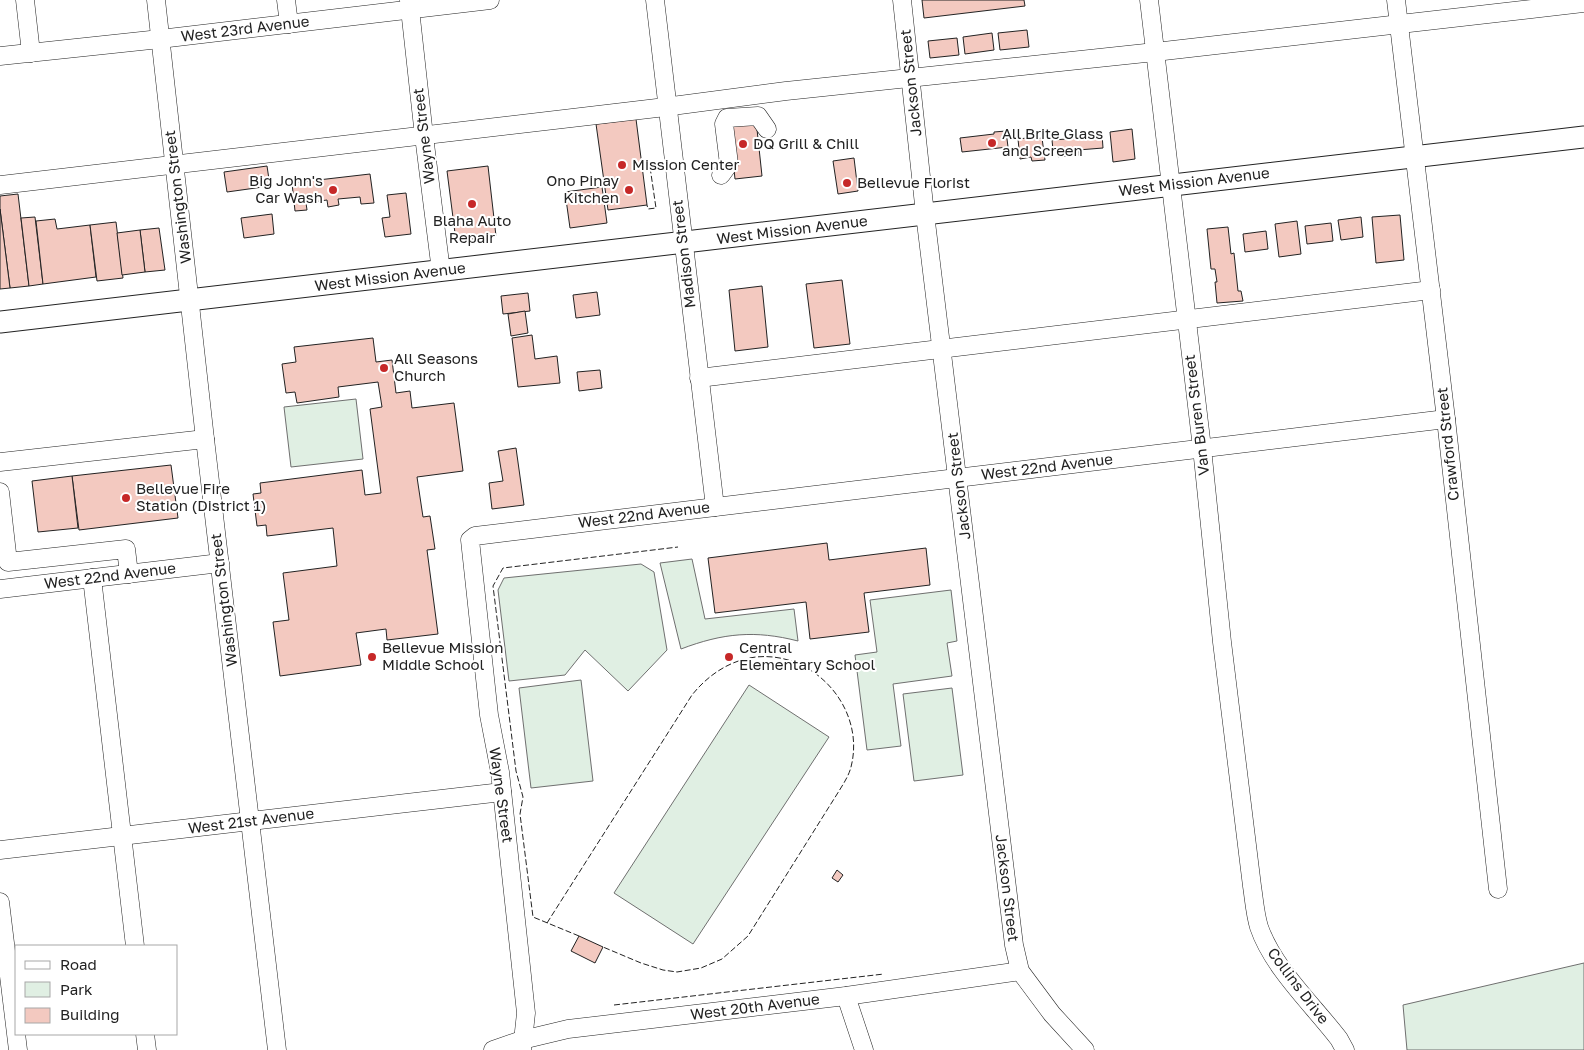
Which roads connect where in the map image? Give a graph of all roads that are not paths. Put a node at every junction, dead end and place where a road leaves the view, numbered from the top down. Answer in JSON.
{"nodes":[{"id":1,"x":25,"y":0,"type":"edge"},
{"id":2,"x":156,"y":0,"type":"edge"},
{"id":3,"x":286,"y":0,"type":"edge"},
{"id":4,"x":490,"y":0,"type":"edge"},
{"id":5,"x":655,"y":0,"type":"edge"},
{"id":6,"x":902,"y":0,"type":"edge"},
{"id":7,"x":1149,"y":0,"type":"edge"},
{"id":8,"x":1396,"y":0,"type":"edge"},
{"id":9,"x":1584,"y":3,"type":"edge"},
{"id":10,"x":410,"y":5,"type":"edge"},
{"id":11,"x":289,"y":24,"type":"junction"},
{"id":12,"x":1399,"y":25,"type":"junction"},
{"id":13,"x":160,"y":39,"type":"junction"},
{"id":14,"x":1155,"y":52,"type":"junction"},
{"id":15,"x":31,"y":53,"type":"junction"},
{"id":16,"x":0,"y":56,"type":"edge"},
{"id":17,"x":910,"y":78,"type":"junction"},
{"id":18,"x":667,"y":106,"type":"junction"},
{"id":19,"x":767,"y":129,"type":"dead end"},
{"id":20,"x":424,"y":136,"type":"junction"},
{"id":21,"x":1584,"y":137,"type":"edge"},
{"id":22,"x":1415,"y":156,"type":"junction"},
{"id":23,"x":174,"y":166,"type":"junction"},
{"id":24,"x":721,"y":176,"type":"dead end"},
{"id":25,"x":1170,"y":185,"type":"junction"},
{"id":26,"x":0,"y":186,"type":"edge"},
{"id":27,"x":925,"y":214,"type":"junction"},
{"id":28,"x":683,"y":243,"type":"junction"},
{"id":29,"x":441,"y":271,"type":"junction"},
{"id":30,"x":1431,"y":290,"type":"junction"},
{"id":31,"x":190,"y":300,"type":"junction"},
{"id":32,"x":1186,"y":320,"type":"junction"},
{"id":33,"x":0,"y":322,"type":"edge"},
{"id":34,"x":942,"y":349,"type":"junction"},
{"id":35,"x":700,"y":378,"type":"junction"},
{"id":36,"x":1446,"y":419,"type":"junction"},
{"id":37,"x":205,"y":439,"type":"junction"},
{"id":38,"x":1202,"y":448,"type":"junction"},
{"id":39,"x":0,"y":462,"type":"edge"},
{"id":40,"x":958,"y":478,"type":"junction"},
{"id":41,"x":0,"y":492,"type":"edge"},
{"id":42,"x":715,"y":507,"type":"junction"},
{"id":43,"x":470,"y":540,"type":"joint"},
{"id":44,"x":25,"y":561,"type":"junction"},
{"id":45,"x":220,"y":563,"type":"junction"},
{"id":46,"x":129,"y":574,"type":"junction"},
{"id":47,"x":92,"y":578,"type":"junction"},
{"id":48,"x":28,"y":586,"type":"junction"},
{"id":49,"x":0,"y":589,"type":"edge"},
{"id":50,"x":502,"y":792,"type":"junction"},
{"id":51,"x":251,"y":821,"type":"junction"},
{"id":52,"x":1245,"y":829,"type":"joint"},
{"id":53,"x":123,"y":836,"type":"junction"},
{"id":54,"x":0,"y":850,"type":"edge"},
{"id":55,"x":1498,"y":888,"type":"dead end"},
{"id":56,"x":0,"y":902,"type":"edge"},
{"id":57,"x":135,"y":945,"type":"edge"},
{"id":58,"x":1020,"y":970,"type":"junction"},
{"id":59,"x":846,"y":996,"type":"junction"},
{"id":60,"x":15,"y":1025,"type":"edge"},
{"id":61,"x":16,"y":1035,"type":"edge"},
{"id":62,"x":145,"y":1035,"type":"edge"},
{"id":63,"x":522,"y":1045,"type":"edge"},
{"id":64,"x":18,"y":1050,"type":"edge"},
{"id":65,"x":147,"y":1050,"type":"edge"},
{"id":66,"x":277,"y":1050,"type":"edge"},
{"id":67,"x":493,"y":1050,"type":"edge"},
{"id":68,"x":864,"y":1050,"type":"edge"},
{"id":69,"x":1085,"y":1050,"type":"edge"},
{"id":70,"x":1345,"y":1050,"type":"edge"}],
"edges":[{"from":1,"to":15,"type":"street"},
{"from":2,"to":13,"type":"street","name":"Washington Street"},
{"from":3,"to":11,"type":"street"},
{"from":4,"to":10,"type":"street","name":"West 23rd Avenue"},
{"from":5,"to":18,"type":"street","name":"Madison Street"},
{"from":6,"to":17,"type":"street","name":"Jackson Street"},
{"from":7,"to":14,"type":"street","name":"Van Buren Street"},
{"from":8,"to":12,"type":"street","name":"Crawford Street"},
{"from":9,"to":12,"type":"street"},
{"from":10,"to":11,"type":"street","name":"West 23rd Avenue"},
{"from":10,"to":20,"type":"street","name":"Wayne Street"},
{"from":11,"to":13,"type":"street","name":"West 23rd Avenue"},
{"from":12,"to":14,"type":"street"},
{"from":12,"to":22,"type":"street","name":"Crawford Street"},
{"from":13,"to":15,"type":"street","name":"West 23rd Avenue"},
{"from":13,"to":23,"type":"street","name":"Washington Street"},
{"from":14,"to":17,"type":"street"},
{"from":14,"to":25,"type":"street","name":"Van Buren Street"},
{"from":15,"to":16,"type":"street","name":"West 23rd Avenue"},
{"from":17,"to":18,"type":"street"},
{"from":17,"to":27,"type":"street","name":"Jackson Street"},
{"from":18,"to":20,"type":"street"},
{"from":18,"to":28,"type":"street","name":"Madison Street"},
{"from":19,"to":24,"type":"street"},
{"from":20,"to":23,"type":"street"},
{"from":20,"to":29,"type":"street","name":"Wayne Street"},
{"from":21,"to":22,"type":"main road","name":"West Mission Avenue"},
{"from":22,"to":25,"type":"main road","name":"West Mission Avenue"},
{"from":22,"to":30,"type":"street","name":"Crawford Street"},
{"from":23,"to":26,"type":"street"},
{"from":23,"to":31,"type":"street","name":"Washington Street"},
{"from":25,"to":27,"type":"main road","name":"West Mission Avenue"},
{"from":25,"to":32,"type":"street","name":"Van Buren Street"},
{"from":27,"to":28,"type":"main road","name":"West Mission Avenue"},
{"from":27,"to":34,"type":"street","name":"Jackson Street"},
{"from":28,"to":29,"type":"main road","name":"West Mission Avenue"},
{"from":28,"to":35,"type":"street","name":"Madison Street"},
{"from":29,"to":31,"type":"main road","name":"West Mission Avenue"},
{"from":30,"to":32,"type":"street"},
{"from":30,"to":36,"type":"street","name":"Crawford Street"},
{"from":31,"to":33,"type":"main road","name":"West Mission Avenue"},
{"from":31,"to":37,"type":"street","name":"Washington Street"},
{"from":32,"to":34,"type":"street"},
{"from":32,"to":38,"type":"street","name":"Van Buren Street"},
{"from":34,"to":35,"type":"street"},
{"from":34,"to":40,"type":"street","name":"Jackson Street"},
{"from":35,"to":42,"type":"street","name":"Madison Street"},
{"from":36,"to":38,"type":"street","name":"West 22nd Avenue"},
{"from":36,"to":55,"type":"street","name":"Crawford Street"},
{"from":37,"to":39,"type":"street"},
{"from":37,"to":45,"type":"street","name":"Washington Street"},
{"from":38,"to":40,"type":"street","name":"West 22nd Avenue"},
{"from":38,"to":52,"type":"street","name":"Van Buren Street"},
{"from":40,"to":42,"type":"street","name":"West 22nd Avenue"},
{"from":40,"to":58,"type":"street","name":"Jackson Street"},
{"from":41,"to":44,"type":"street"},
{"from":42,"to":43,"type":"street","name":"West 22nd Avenue"},
{"from":43,"to":50,"type":"street","name":"Wayne Street"},
{"from":44,"to":46,"type":"street"},
{"from":44,"to":48,"type":"street"},
{"from":45,"to":46,"type":"street","name":"West 22nd Avenue"},
{"from":45,"to":51,"type":"street","name":"Washington Street"},
{"from":46,"to":47,"type":"street","name":"West 22nd Avenue"},
{"from":47,"to":48,"type":"street","name":"West 22nd Avenue"},
{"from":47,"to":53,"type":"street"},
{"from":48,"to":49,"type":"street","name":"West 22nd Avenue"},
{"from":50,"to":51,"type":"street","name":"West 21st Avenue"},
{"from":50,"to":63,"type":"street","name":"Wayne Street"},
{"from":51,"to":53,"type":"street","name":"West 21st Avenue"},
{"from":51,"to":66,"type":"street","name":"Washington Street"},
{"from":52,"to":70,"type":"street","name":"Collins Drive"},
{"from":53,"to":54,"type":"street","name":"West 21st Avenue"},
{"from":53,"to":57,"type":"street"},
{"from":56,"to":60,"type":"street"},
{"from":58,"to":59,"type":"street","name":"West 20th Avenue"},
{"from":58,"to":69,"type":"street"},
{"from":59,"to":63,"type":"street","name":"West 20th Avenue"},
{"from":59,"to":68,"type":"street"},
{"from":61,"to":64,"type":"street"},
{"from":62,"to":65,"type":"street"},
{"from":63,"to":67,"type":"street","name":"West 20th Avenue"}]}
